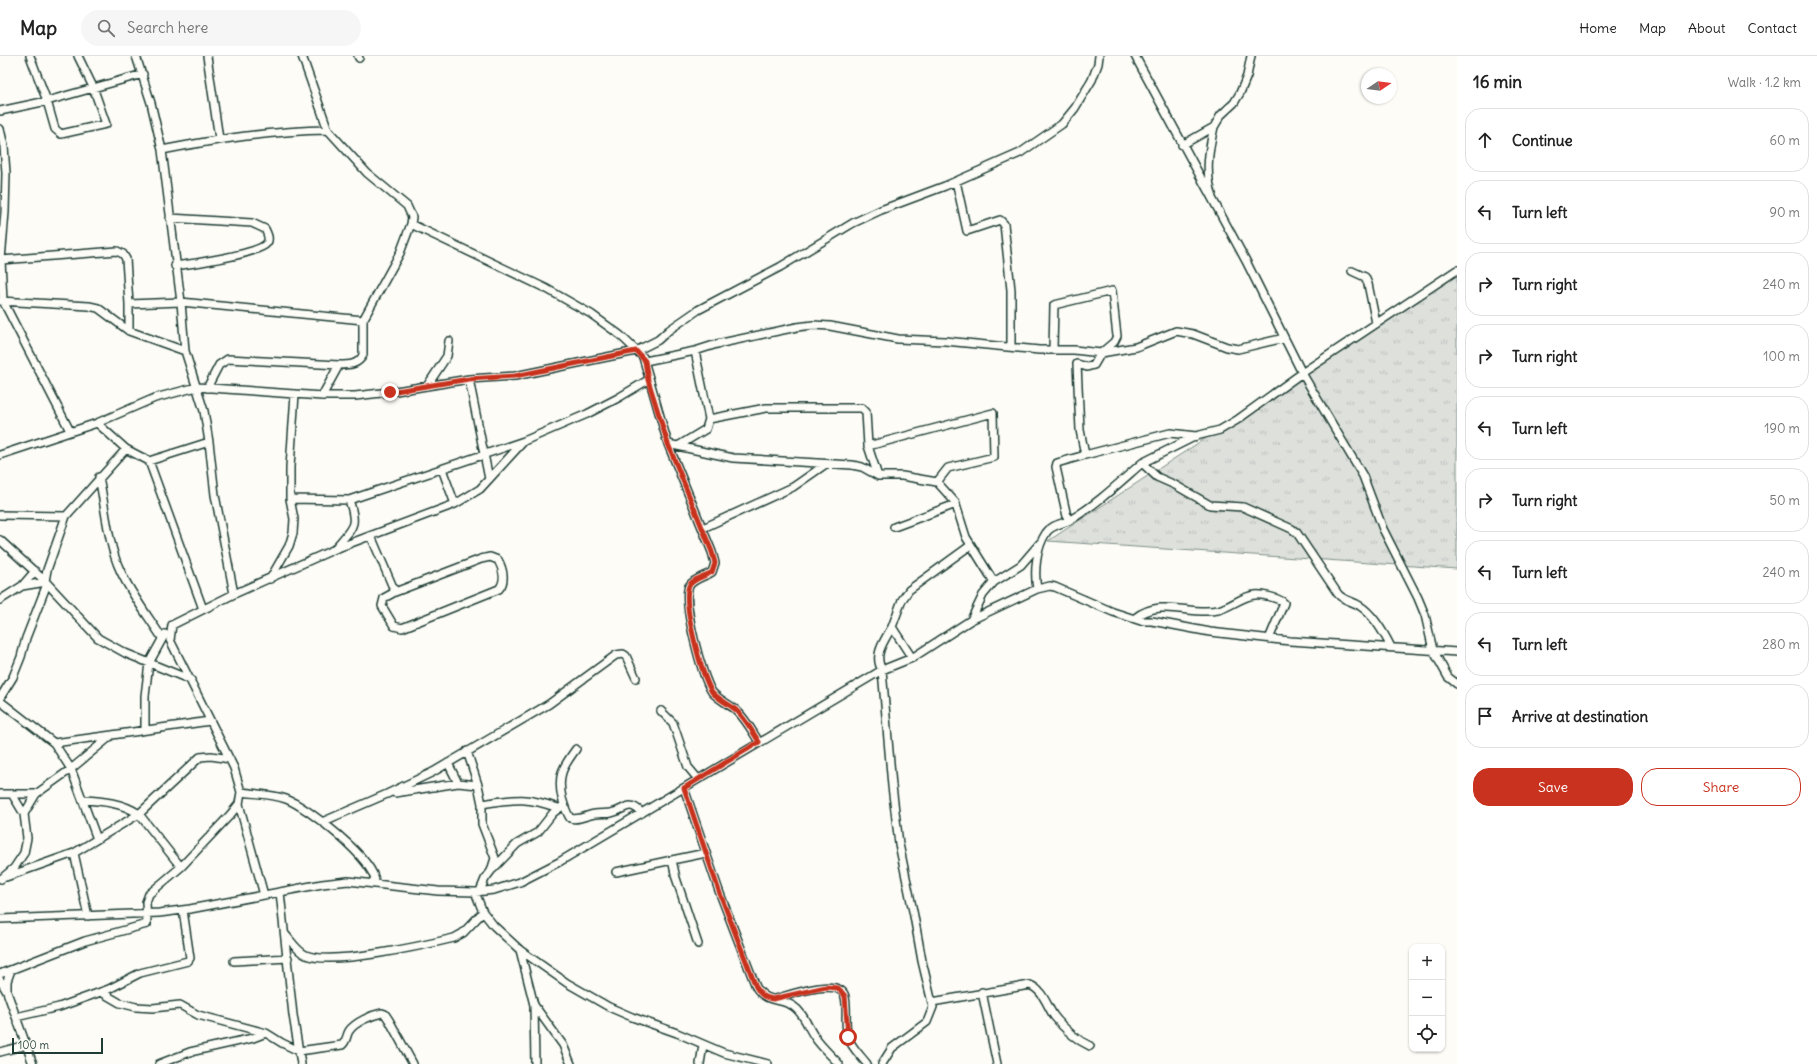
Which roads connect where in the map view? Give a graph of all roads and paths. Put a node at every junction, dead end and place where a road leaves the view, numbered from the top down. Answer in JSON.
{"nodes":[{"id":1,"x":30,"y":56,"type":"edge"},
{"id":2,"x":78,"y":56,"type":"edge"},
{"id":3,"x":136,"y":56,"type":"edge"},
{"id":4,"x":207,"y":56,"type":"edge"},
{"id":5,"x":302,"y":56,"type":"edge"},
{"id":6,"x":1099,"y":56,"type":"edge"},
{"id":7,"x":1135,"y":56,"type":"edge"},
{"id":8,"x":1251,"y":56,"type":"edge"},
{"id":9,"x":143,"y":74,"type":"junction"},
{"id":10,"x":93,"y":87,"type":"junction"},
{"id":11,"x":47,"y":101,"type":"junction"},
{"id":12,"x":0,"y":111,"type":"edge"},
{"id":13,"x":1214,"y":127,"type":"junction"},
{"id":14,"x":0,"y":129,"type":"edge"},
{"id":15,"x":328,"y":130,"type":"junction"},
{"id":16,"x":219,"y":139,"type":"junction"},
{"id":17,"x":1182,"y":145,"type":"junction"},
{"id":18,"x":162,"y":150,"type":"junction"},
{"id":19,"x":956,"y":182,"type":"junction"},
{"id":20,"x":1215,"y":204,"type":"junction"},
{"id":21,"x":170,"y":218,"type":"junction"},
{"id":22,"x":411,"y":224,"type":"junction"},
{"id":23,"x":1,"y":260,"type":"junction"},
{"id":24,"x":175,"y":266,"type":"junction"},
{"id":25,"x":1457,"y":270,"type":"edge"},
{"id":26,"x":1352,"y":271,"type":"dead end"},
{"id":27,"x":1,"y":301,"type":"edge"},
{"id":28,"x":181,"y":302,"type":"junction"},
{"id":29,"x":129,"y":304,"type":"junction"},
{"id":30,"x":363,"y":320,"type":"junction"},
{"id":31,"x":1376,"y":323,"type":"junction"},
{"id":32,"x":129,"y":331,"type":"junction"},
{"id":33,"x":1284,"y":338,"type":"junction"},
{"id":34,"x":449,"y":341,"type":"dead end"},
{"id":35,"x":1011,"y":347,"type":"junction"},
{"id":36,"x":1052,"y":350,"type":"junction"},
{"id":37,"x":1074,"y":350,"type":"junction"},
{"id":38,"x":185,"y":351,"type":"junction"},
{"id":39,"x":636,"y":351,"type":"junction"},
{"id":40,"x":695,"y":351,"type":"junction"},
{"id":41,"x":1101,"y":353,"type":"junction"},
{"id":42,"x":645,"y":361,"type":"junction"},
{"id":43,"x":1077,"y":364,"type":"junction"},
{"id":44,"x":339,"y":365,"type":"junction"},
{"id":45,"x":1302,"y":373,"type":"junction"},
{"id":46,"x":469,"y":379,"type":"junction"},
{"id":47,"x":648,"y":380,"type":"junction"},
{"id":48,"x":427,"y":386,"type":"junction"},
{"id":49,"x":197,"y":387,"type":"junction"},
{"id":50,"x":207,"y":388,"type":"junction"},
{"id":51,"x":295,"y":394,"type":"junction"},
{"id":52,"x":322,"y":396,"type":"junction"},
{"id":53,"x":708,"y":419,"type":"junction"},
{"id":54,"x":97,"y":423,"type":"junction"},
{"id":55,"x":70,"y":431,"type":"junction"},
{"id":56,"x":1196,"y":436,"type":"junction"},
{"id":57,"x":524,"y":441,"type":"junction"},
{"id":58,"x":210,"y":442,"type":"junction"},
{"id":59,"x":668,"y":444,"type":"junction"},
{"id":60,"x":678,"y":446,"type":"junction"},
{"id":61,"x":868,"y":446,"type":"junction"},
{"id":62,"x":126,"y":449,"type":"junction"},
{"id":63,"x":485,"y":453,"type":"junction"},
{"id":64,"x":0,"y":454,"type":"edge"},
{"id":65,"x":1085,"y":455,"type":"junction"},
{"id":66,"x":148,"y":461,"type":"junction"},
{"id":67,"x":1142,"y":463,"type":"junction"},
{"id":68,"x":826,"y":464,"type":"junction"},
{"id":69,"x":442,"y":469,"type":"junction"},
{"id":70,"x":878,"y":476,"type":"junction"},
{"id":71,"x":99,"y":477,"type":"junction"},
{"id":72,"x":489,"y":479,"type":"junction"},
{"id":73,"x":937,"y":482,"type":"junction"},
{"id":74,"x":290,"y":499,"type":"junction"},
{"id":75,"x":349,"y":500,"type":"junction"},
{"id":76,"x":455,"y":504,"type":"junction"},
{"id":77,"x":956,"y":504,"type":"junction"},
{"id":78,"x":0,"y":515,"type":"edge"},
{"id":79,"x":66,"y":516,"type":"junction"},
{"id":80,"x":1068,"y":521,"type":"junction"},
{"id":81,"x":894,"y":527,"type":"dead end"},
{"id":82,"x":703,"y":528,"type":"junction"},
{"id":83,"x":371,"y":536,"type":"junction"},
{"id":84,"x":0,"y":540,"type":"edge"},
{"id":85,"x":1041,"y":542,"type":"junction"},
{"id":86,"x":971,"y":545,"type":"junction"},
{"id":87,"x":335,"y":549,"type":"junction"},
{"id":88,"x":47,"y":570,"type":"junction"},
{"id":89,"x":35,"y":572,"type":"junction"},
{"id":90,"x":270,"y":579,"type":"junction"},
{"id":91,"x":46,"y":582,"type":"junction"},
{"id":92,"x":994,"y":582,"type":"junction"},
{"id":93,"x":22,"y":586,"type":"junction"},
{"id":94,"x":1036,"y":589,"type":"junction"},
{"id":95,"x":395,"y":592,"type":"junction"},
{"id":96,"x":234,"y":594,"type":"junction"},
{"id":97,"x":0,"y":600,"type":"edge"},
{"id":98,"x":202,"y":609,"type":"junction"},
{"id":99,"x":1135,"y":618,"type":"junction"},
{"id":100,"x":971,"y":620,"type":"junction"},
{"id":101,"x":172,"y":625,"type":"junction"},
{"id":102,"x":892,"y":627,"type":"junction"},
{"id":103,"x":162,"y":638,"type":"junction"},
{"id":104,"x":1269,"y":639,"type":"junction"},
{"id":105,"x":1391,"y":647,"type":"junction"},
{"id":106,"x":1433,"y":650,"type":"junction"},
{"id":107,"x":1457,"y":652,"type":"edge"},
{"id":108,"x":912,"y":658,"type":"junction"},
{"id":109,"x":149,"y":663,"type":"junction"},
{"id":110,"x":882,"y":670,"type":"junction"},
{"id":111,"x":636,"y":678,"type":"dead end"},
{"id":112,"x":191,"y":680,"type":"junction"},
{"id":113,"x":1457,"y":684,"type":"edge"},
{"id":114,"x":0,"y":699,"type":"edge"},
{"id":115,"x":661,"y":711,"type":"dead end"},
{"id":116,"x":210,"y":721,"type":"junction"},
{"id":117,"x":145,"y":730,"type":"junction"},
{"id":118,"x":112,"y":735,"type":"junction"},
{"id":119,"x":759,"y":742,"type":"junction"},
{"id":120,"x":54,"y":743,"type":"junction"},
{"id":121,"x":576,"y":749,"type":"dead end"},
{"id":122,"x":467,"y":751,"type":"junction"},
{"id":123,"x":230,"y":760,"type":"junction"},
{"id":124,"x":448,"y":763,"type":"junction"},
{"id":125,"x":71,"y":769,"type":"junction"},
{"id":126,"x":698,"y":779,"type":"junction"},
{"id":127,"x":458,"y":783,"type":"junction"},
{"id":128,"x":478,"y":785,"type":"junction"},
{"id":129,"x":684,"y":788,"type":"junction"},
{"id":130,"x":241,"y":792,"type":"junction"},
{"id":131,"x":0,"y":794,"type":"edge"},
{"id":132,"x":12,"y":794,"type":"junction"},
{"id":133,"x":36,"y":794,"type":"junction"},
{"id":134,"x":387,"y":794,"type":"junction"},
{"id":135,"x":83,"y":800,"type":"junction"},
{"id":136,"x":239,"y":804,"type":"junction"},
{"id":137,"x":482,"y":804,"type":"junction"},
{"id":138,"x":561,"y":806,"type":"junction"},
{"id":139,"x":642,"y":812,"type":"junction"},
{"id":140,"x":24,"y":814,"type":"junction"},
{"id":141,"x":139,"y":814,"type":"junction"},
{"id":142,"x":322,"y":822,"type":"junction"},
{"id":143,"x":97,"y":839,"type":"junction"},
{"id":144,"x":74,"y":853,"type":"junction"},
{"id":145,"x":706,"y":853,"type":"junction"},
{"id":146,"x":672,"y":860,"type":"junction"},
{"id":147,"x":181,"y":867,"type":"junction"},
{"id":148,"x":491,"y":871,"type":"junction"},
{"id":149,"x":616,"y":872,"type":"dead end"},
{"id":150,"x":0,"y":879,"type":"edge"},
{"id":151,"x":375,"y":883,"type":"junction"},
{"id":152,"x":280,"y":892,"type":"junction"},
{"id":153,"x":478,"y":892,"type":"junction"},
{"id":154,"x":264,"y":895,"type":"junction"},
{"id":155,"x":183,"y":910,"type":"junction"},
{"id":156,"x":483,"y":912,"type":"junction"},
{"id":157,"x":148,"y":914,"type":"junction"},
{"id":158,"x":88,"y":916,"type":"junction"},
{"id":159,"x":0,"y":919,"type":"edge"},
{"id":160,"x":285,"y":934,"type":"junction"},
{"id":161,"x":698,"y":944,"type":"dead end"},
{"id":162,"x":520,"y":950,"type":"junction"},
{"id":163,"x":288,"y":958,"type":"junction"},
{"id":164,"x":234,"y":961,"type":"dead end"},
{"id":165,"x":11,"y":970,"type":"junction"},
{"id":166,"x":0,"y":974,"type":"edge"},
{"id":167,"x":0,"y":980,"type":"edge"},
{"id":168,"x":7,"y":992,"type":"junction"},
{"id":169,"x":102,"y":992,"type":"junction"},
{"id":170,"x":982,"y":992,"type":"junction"},
{"id":171,"x":773,"y":999,"type":"junction"},
{"id":172,"x":932,"y":1002,"type":"junction"},
{"id":173,"x":534,"y":1005,"type":"junction"},
{"id":174,"x":16,"y":1017,"type":"junction"},
{"id":175,"x":266,"y":1033,"type":"junction"},
{"id":176,"x":26,"y":1045,"type":"junction"},
{"id":177,"x":703,"y":1045,"type":"junction"},
{"id":178,"x":1090,"y":1046,"type":"dead end"},
{"id":179,"x":299,"y":1051,"type":"junction"},
{"id":180,"x":0,"y":1052,"type":"edge"},
{"id":181,"x":33,"y":1064,"type":"edge"},
{"id":182,"x":158,"y":1064,"type":"edge"},
{"id":183,"x":301,"y":1064,"type":"edge"},
{"id":184,"x":413,"y":1064,"type":"edge"},
{"id":185,"x":535,"y":1064,"type":"edge"},
{"id":186,"x":571,"y":1064,"type":"edge"},
{"id":187,"x":700,"y":1064,"type":"edge"},
{"id":188,"x":768,"y":1064,"type":"edge"},
{"id":189,"x":839,"y":1064,"type":"edge"},
{"id":190,"x":867,"y":1064,"type":"edge"},
{"id":191,"x":882,"y":1064,"type":"edge"},
{"id":192,"x":997,"y":1064,"type":"edge"}],
"edges":[{"from":1,"to":11,"type":"street"},
{"from":2,"to":10,"type":"street"},
{"from":3,"to":9,"type":"street"},
{"from":4,"to":16,"type":"street"},
{"from":5,"to":15,"type":"street"},
{"from":6,"to":19,"type":"street"},
{"from":7,"to":17,"type":"street"},
{"from":8,"to":13,"type":"street"},
{"from":9,"to":10,"type":"street"},
{"from":9,"to":18,"type":"street"},
{"from":10,"to":11,"type":"street"},
{"from":10,"to":11,"type":"street"},
{"from":11,"to":12,"type":"street"},
{"from":13,"to":17,"type":"street"},
{"from":13,"to":20,"type":"street"},
{"from":14,"to":23,"type":"street"},
{"from":15,"to":16,"type":"street"},
{"from":15,"to":22,"type":"street"},
{"from":16,"to":18,"type":"street"},
{"from":17,"to":20,"type":"street"},
{"from":18,"to":21,"type":"street"},
{"from":19,"to":35,"type":"street"},
{"from":19,"to":39,"type":"street"},
{"from":20,"to":33,"type":"street"},
{"from":21,"to":24,"type":"street"},
{"from":21,"to":24,"type":"street"},
{"from":22,"to":30,"type":"street"},
{"from":22,"to":39,"type":"street"},
{"from":23,"to":27,"type":"street"},
{"from":23,"to":29,"type":"street"},
{"from":24,"to":28,"type":"street"},
{"from":25,"to":31,"type":"street"},
{"from":26,"to":31,"type":"street"},
{"from":27,"to":32,"type":"street"},
{"from":27,"to":55,"type":"street"},
{"from":28,"to":29,"type":"street"},
{"from":28,"to":30,"type":"street"},
{"from":28,"to":38,"type":"street"},
{"from":29,"to":32,"type":"street"},
{"from":30,"to":44,"type":"street"},
{"from":31,"to":45,"type":"street"},
{"from":32,"to":38,"type":"street"},
{"from":33,"to":41,"type":"street"},
{"from":33,"to":45,"type":"street"},
{"from":34,"to":48,"type":"street"},
{"from":35,"to":36,"type":"street"},
{"from":35,"to":40,"type":"street"},
{"from":36,"to":37,"type":"street"},
{"from":36,"to":41,"type":"street"},
{"from":37,"to":41,"type":"street"},
{"from":37,"to":43,"type":"street"},
{"from":38,"to":49,"type":"street"},
{"from":39,"to":42,"type":"street"},
{"from":39,"to":46,"type":"street"},
{"from":40,"to":42,"type":"street"},
{"from":40,"to":53,"type":"street"},
{"from":41,"to":43,"type":"street"},
{"from":42,"to":47,"type":"street"},
{"from":43,"to":65,"type":"street"},
{"from":44,"to":50,"type":"street"},
{"from":44,"to":52,"type":"street"},
{"from":45,"to":56,"type":"street"},
{"from":45,"to":106,"type":"street"},
{"from":46,"to":48,"type":"street"},
{"from":46,"to":63,"type":"street"},
{"from":47,"to":57,"type":"street"},
{"from":47,"to":59,"type":"street"},
{"from":48,"to":52,"type":"street"},
{"from":49,"to":50,"type":"street"},
{"from":49,"to":54,"type":"street"},
{"from":49,"to":58,"type":"street"},
{"from":50,"to":51,"type":"street"},
{"from":51,"to":52,"type":"street"},
{"from":51,"to":74,"type":"street"},
{"from":53,"to":60,"type":"street"},
{"from":53,"to":61,"type":"street"},
{"from":54,"to":55,"type":"street"},
{"from":54,"to":62,"type":"street"},
{"from":55,"to":64,"type":"street"},
{"from":56,"to":65,"type":"street"},
{"from":56,"to":67,"type":"street"},
{"from":57,"to":63,"type":"street"},
{"from":57,"to":72,"type":"street"},
{"from":58,"to":66,"type":"street"},
{"from":58,"to":96,"type":"street"},
{"from":59,"to":60,"type":"street"},
{"from":59,"to":82,"type":"street"},
{"from":60,"to":68,"type":"street"},
{"from":61,"to":70,"type":"street"},
{"from":61,"to":73,"type":"street"},
{"from":62,"to":66,"type":"street"},
{"from":62,"to":71,"type":"street"},
{"from":63,"to":69,"type":"street"},
{"from":63,"to":72,"type":"street"},
{"from":65,"to":80,"type":"street"},
{"from":66,"to":98,"type":"street"},
{"from":67,"to":80,"type":"street"},
{"from":67,"to":105,"type":"street"},
{"from":68,"to":70,"type":"street"},
{"from":68,"to":82,"type":"street"},
{"from":69,"to":75,"type":"street"},
{"from":69,"to":76,"type":"street"},
{"from":70,"to":73,"type":"street"},
{"from":71,"to":79,"type":"street"},
{"from":71,"to":103,"type":"street"},
{"from":72,"to":76,"type":"street"},
{"from":73,"to":77,"type":"street"},
{"from":74,"to":75,"type":"street"},
{"from":74,"to":90,"type":"street"},
{"from":75,"to":87,"type":"street"},
{"from":76,"to":83,"type":"street"},
{"from":77,"to":81,"type":"street"},
{"from":77,"to":86,"type":"street"},
{"from":78,"to":79,"type":"street"},
{"from":79,"to":88,"type":"street"},
{"from":80,"to":85,"type":"street"},
{"from":82,"to":119,"type":"street"},
{"from":83,"to":87,"type":"street"},
{"from":83,"to":95,"type":"street"},
{"from":84,"to":89,"type":"street"},
{"from":85,"to":92,"type":"street"},
{"from":85,"to":94,"type":"street"},
{"from":86,"to":92,"type":"street"},
{"from":86,"to":102,"type":"street"},
{"from":87,"to":90,"type":"street"},
{"from":88,"to":89,"type":"street"},
{"from":88,"to":91,"type":"street"},
{"from":89,"to":91,"type":"street"},
{"from":89,"to":93,"type":"street"},
{"from":90,"to":96,"type":"street"},
{"from":91,"to":93,"type":"street"},
{"from":91,"to":109,"type":"street"},
{"from":91,"to":114,"type":"street"},
{"from":92,"to":100,"type":"street"},
{"from":93,"to":97,"type":"street"},
{"from":94,"to":99,"type":"street"},
{"from":94,"to":100,"type":"street"},
{"from":95,"to":95,"type":"street"},
{"from":96,"to":98,"type":"street"},
{"from":98,"to":101,"type":"street"},
{"from":99,"to":104,"type":"street"},
{"from":99,"to":104,"type":"street"},
{"from":100,"to":108,"type":"street"},
{"from":101,"to":103,"type":"street"},
{"from":101,"to":112,"type":"street"},
{"from":102,"to":108,"type":"street"},
{"from":102,"to":110,"type":"street"},
{"from":103,"to":109,"type":"street"},
{"from":104,"to":105,"type":"street"},
{"from":105,"to":106,"type":"street"},
{"from":106,"to":107,"type":"street"},
{"from":106,"to":113,"type":"street"},
{"from":108,"to":110,"type":"street"},
{"from":109,"to":112,"type":"street"},
{"from":109,"to":117,"type":"street"},
{"from":110,"to":119,"type":"street"},
{"from":110,"to":172,"type":"street"},
{"from":111,"to":122,"type":"street"},
{"from":112,"to":116,"type":"street"},
{"from":114,"to":120,"type":"street"},
{"from":115,"to":126,"type":"street"},
{"from":116,"to":117,"type":"street"},
{"from":116,"to":123,"type":"street"},
{"from":117,"to":118,"type":"street"},
{"from":118,"to":120,"type":"street"},
{"from":118,"to":125,"type":"street"},
{"from":119,"to":126,"type":"street"},
{"from":120,"to":125,"type":"street"},
{"from":121,"to":138,"type":"street"},
{"from":122,"to":124,"type":"street"},
{"from":122,"to":128,"type":"street"},
{"from":123,"to":130,"type":"street"},
{"from":123,"to":141,"type":"street"},
{"from":124,"to":127,"type":"street"},
{"from":124,"to":134,"type":"street"},
{"from":125,"to":133,"type":"street"},
{"from":125,"to":135,"type":"street"},
{"from":126,"to":129,"type":"street"},
{"from":127,"to":128,"type":"street"},
{"from":127,"to":134,"type":"street"},
{"from":128,"to":137,"type":"street"},
{"from":129,"to":139,"type":"street"},
{"from":129,"to":145,"type":"street"},
{"from":130,"to":136,"type":"street"},
{"from":130,"to":142,"type":"street"},
{"from":131,"to":132,"type":"street"},
{"from":132,"to":133,"type":"street"},
{"from":132,"to":140,"type":"street"},
{"from":133,"to":140,"type":"street"},
{"from":134,"to":142,"type":"street"},
{"from":135,"to":141,"type":"street"},
{"from":135,"to":143,"type":"street"},
{"from":136,"to":147,"type":"street"},
{"from":136,"to":154,"type":"street"},
{"from":137,"to":138,"type":"street"},
{"from":137,"to":148,"type":"street"},
{"from":138,"to":139,"type":"street"},
{"from":138,"to":148,"type":"street"},
{"from":139,"to":153,"type":"street"},
{"from":140,"to":150,"type":"street"},
{"from":141,"to":143,"type":"street"},
{"from":141,"to":147,"type":"street"},
{"from":142,"to":151,"type":"street"},
{"from":143,"to":144,"type":"street"},
{"from":144,"to":150,"type":"street"},
{"from":144,"to":158,"type":"street"},
{"from":145,"to":146,"type":"street"},
{"from":145,"to":171,"type":"street"},
{"from":146,"to":149,"type":"street"},
{"from":146,"to":161,"type":"street"},
{"from":147,"to":157,"type":"street"},
{"from":148,"to":153,"type":"street"},
{"from":151,"to":152,"type":"street"},
{"from":151,"to":153,"type":"street"},
{"from":152,"to":154,"type":"street"},
{"from":152,"to":160,"type":"street"},
{"from":153,"to":156,"type":"street"},
{"from":154,"to":155,"type":"street"},
{"from":155,"to":157,"type":"street"},
{"from":155,"to":169,"type":"street"},
{"from":156,"to":160,"type":"street"},
{"from":156,"to":162,"type":"street"},
{"from":157,"to":158,"type":"street"},
{"from":157,"to":165,"type":"street"},
{"from":158,"to":159,"type":"street"},
{"from":160,"to":163,"type":"street"},
{"from":162,"to":173,"type":"street"},
{"from":162,"to":177,"type":"street"},
{"from":163,"to":164,"type":"street"},
{"from":163,"to":179,"type":"street"},
{"from":165,"to":166,"type":"street"},
{"from":165,"to":168,"type":"street"},
{"from":167,"to":168,"type":"street"},
{"from":168,"to":174,"type":"street"},
{"from":169,"to":174,"type":"street"},
{"from":169,"to":175,"type":"street"},
{"from":170,"to":172,"type":"street"},
{"from":170,"to":178,"type":"street"},
{"from":170,"to":192,"type":"street"},
{"from":171,"to":189,"type":"street"},
{"from":171,"to":190,"type":"street"},
{"from":172,"to":191,"type":"street"},
{"from":173,"to":185,"type":"street"},
{"from":173,"to":186,"type":"street"},
{"from":174,"to":176,"type":"street"},
{"from":175,"to":179,"type":"street"},
{"from":175,"to":182,"type":"street"},
{"from":176,"to":180,"type":"street"},
{"from":176,"to":181,"type":"street"},
{"from":177,"to":187,"type":"street"},
{"from":177,"to":188,"type":"street"},
{"from":179,"to":183,"type":"street"},
{"from":179,"to":184,"type":"street"}]}
